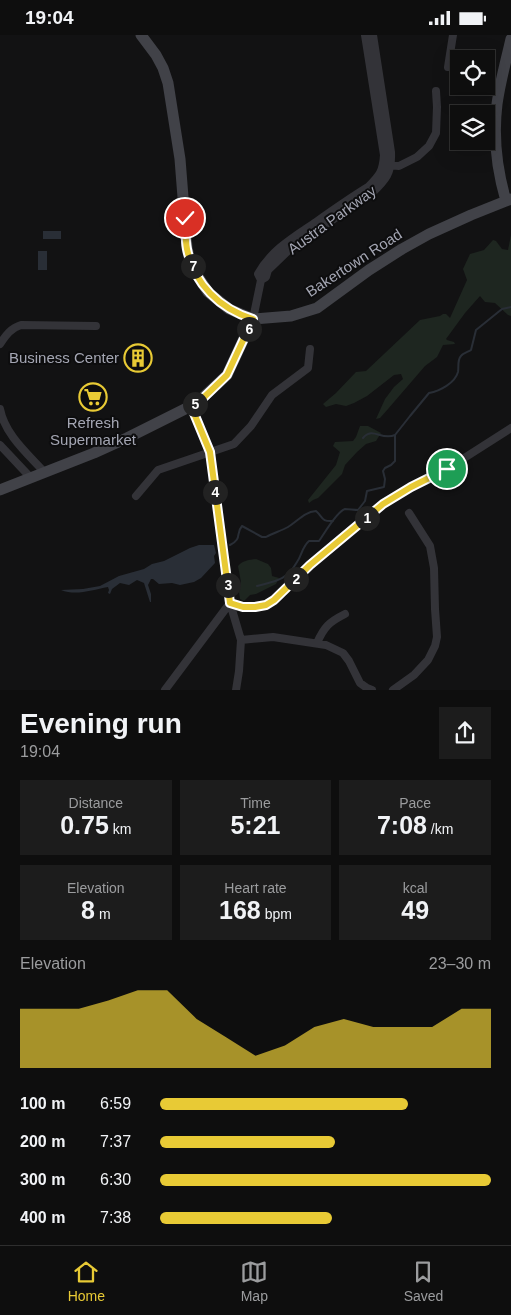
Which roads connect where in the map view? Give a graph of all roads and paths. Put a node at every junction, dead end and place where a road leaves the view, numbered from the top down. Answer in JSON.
{"nodes":[{"id":1,"x":141,"y":35,"type":"edge"},
{"id":2,"x":365,"y":35,"type":"edge"},
{"id":3,"x":373,"y":35,"type":"edge"},
{"id":4,"x":453,"y":35,"type":"edge"},
{"id":5,"x":511,"y":39,"type":"edge"},
{"id":6,"x":448,"y":67,"type":"dead end"},
{"id":7,"x":436,"y":91,"type":"dead end"},
{"id":8,"x":387,"y":165,"type":"junction"},
{"id":9,"x":508,"y":200,"type":"edge"},
{"id":10,"x":253,"y":319,"type":"junction"},
{"id":11,"x":96,"y":326,"type":"dead end"},
{"id":12,"x":0,"y":343,"type":"edge"},
{"id":13,"x":310,"y":349,"type":"dead end"},
{"id":14,"x":191,"y":406,"type":"junction"},
{"id":15,"x":0,"y":409,"type":"edge"},
{"id":16,"x":511,"y":427,"type":"edge"},
{"id":17,"x":0,"y":445,"type":"edge"},
{"id":18,"x":210,"y":452,"type":"junction"},
{"id":19,"x":45,"y":473,"type":"junction"},
{"id":20,"x":31,"y":478,"type":"junction"},
{"id":21,"x":0,"y":491,"type":"edge"},
{"id":22,"x":136,"y":496,"type":"dead end"},
{"id":23,"x":409,"y":513,"type":"dead end"},
{"id":24,"x":230,"y":603,"type":"junction"},
{"id":25,"x":345,"y":614,"type":"dead end"},
{"id":26,"x":241,"y":640,"type":"junction"},
{"id":27,"x":317,"y":643,"type":"junction"},
{"id":28,"x":165,"y":690,"type":"edge"},
{"id":29,"x":236,"y":690,"type":"edge"},
{"id":30,"x":372,"y":690,"type":"edge"},
{"id":31,"x":392,"y":690,"type":"edge"}],
"edges":[{"from":1,"to":10,"type":"main road"},
{"from":2,"to":8,"type":"street","name":"Austra Parkway"},
{"from":3,"to":8,"type":"street"},
{"from":4,"to":6,"type":"street"},
{"from":5,"to":9,"type":"main road"},
{"from":7,"to":8,"type":"street"},
{"from":8,"to":10,"type":"street","name":"Austra Parkway"},
{"from":9,"to":10,"type":"main road","name":"Bakertown Road"},
{"from":10,"to":14,"type":"main road"},
{"from":11,"to":12,"type":"street"},
{"from":13,"to":18,"type":"street"},
{"from":14,"to":18,"type":"street"},
{"from":14,"to":19,"type":"main road"},
{"from":15,"to":19,"type":"street"},
{"from":16,"to":24,"type":"street"},
{"from":17,"to":20,"type":"street"},
{"from":18,"to":22,"type":"street"},
{"from":18,"to":24,"type":"street"},
{"from":19,"to":20,"type":"main road"},
{"from":20,"to":21,"type":"main road"},
{"from":23,"to":31,"type":"street"},
{"from":24,"to":26,"type":"street"},
{"from":24,"to":28,"type":"street"},
{"from":25,"to":27,"type":"street"},
{"from":26,"to":27,"type":"street"},
{"from":26,"to":29,"type":"street"},
{"from":27,"to":30,"type":"street"}]}
